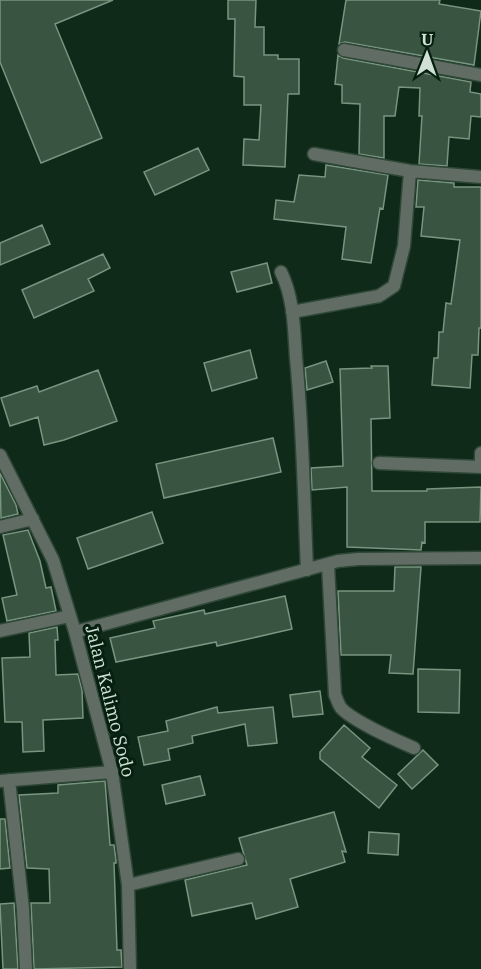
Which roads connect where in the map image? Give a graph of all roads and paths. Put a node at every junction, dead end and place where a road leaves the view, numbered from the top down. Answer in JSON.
{"nodes":[{"id":1,"x":344,"y":50,"type":"dead end"},
{"id":2,"x":481,"y":75,"type":"edge"},
{"id":3,"x":314,"y":154,"type":"dead end"},
{"id":4,"x":410,"y":171,"type":"junction"},
{"id":5,"x":481,"y":177,"type":"edge"},
{"id":6,"x":281,"y":272,"type":"dead end"},
{"id":7,"x":292,"y":312,"type":"junction"},
{"id":8,"x":481,"y":453,"type":"edge"},
{"id":9,"x":0,"y":455,"type":"edge"},
{"id":10,"x":379,"y":463,"type":"dead end"},
{"id":11,"x":481,"y":465,"type":"edge"},
{"id":12,"x":33,"y":519,"type":"junction"},
{"id":13,"x":0,"y":527,"type":"edge"},
{"id":14,"x":481,"y":558,"type":"edge"},
{"id":15,"x":333,"y":563,"type":"junction"},
{"id":16,"x":307,"y":570,"type":"junction"},
{"id":17,"x":70,"y":616,"type":"junction"},
{"id":18,"x":0,"y":631,"type":"edge"},
{"id":19,"x":75,"y":632,"type":"junction"},
{"id":20,"x":414,"y":748,"type":"dead end"},
{"id":21,"x":112,"y":772,"type":"junction"},
{"id":22,"x":4,"y":781,"type":"edge"},
{"id":23,"x":238,"y":860,"type":"dead end"},
{"id":24,"x":128,"y":885,"type":"junction"},
{"id":25,"x":26,"y":969,"type":"edge"},
{"id":26,"x":130,"y":969,"type":"edge"}],
"edges":[{"from":1,"to":2,"type":"street"},
{"from":3,"to":4,"type":"street"},
{"from":4,"to":5,"type":"street"},
{"from":4,"to":7,"type":"street"},
{"from":6,"to":7,"type":"street"},
{"from":7,"to":16,"type":"street"},
{"from":8,"to":11,"type":"street"},
{"from":9,"to":12,"type":"street","name":"Jalan Kalimo Sodo"},
{"from":10,"to":11,"type":"street"},
{"from":12,"to":13,"type":"street"},
{"from":12,"to":17,"type":"street","name":"Jalan Kalimo Sodo"},
{"from":14,"to":15,"type":"street"},
{"from":15,"to":16,"type":"street"},
{"from":15,"to":20,"type":"street"},
{"from":16,"to":19,"type":"street"},
{"from":17,"to":18,"type":"street"},
{"from":17,"to":19,"type":"street","name":"Jalan Kalimo Sodo"},
{"from":19,"to":21,"type":"street","name":"Jalan Kalimo Sodo"},
{"from":21,"to":22,"type":"street"},
{"from":21,"to":24,"type":"street","name":"Jalan Kalimo Sodo"},
{"from":22,"to":25,"type":"street"},
{"from":23,"to":24,"type":"street"},
{"from":24,"to":26,"type":"street","name":"Jalan Kalimo Sodo"}]}
